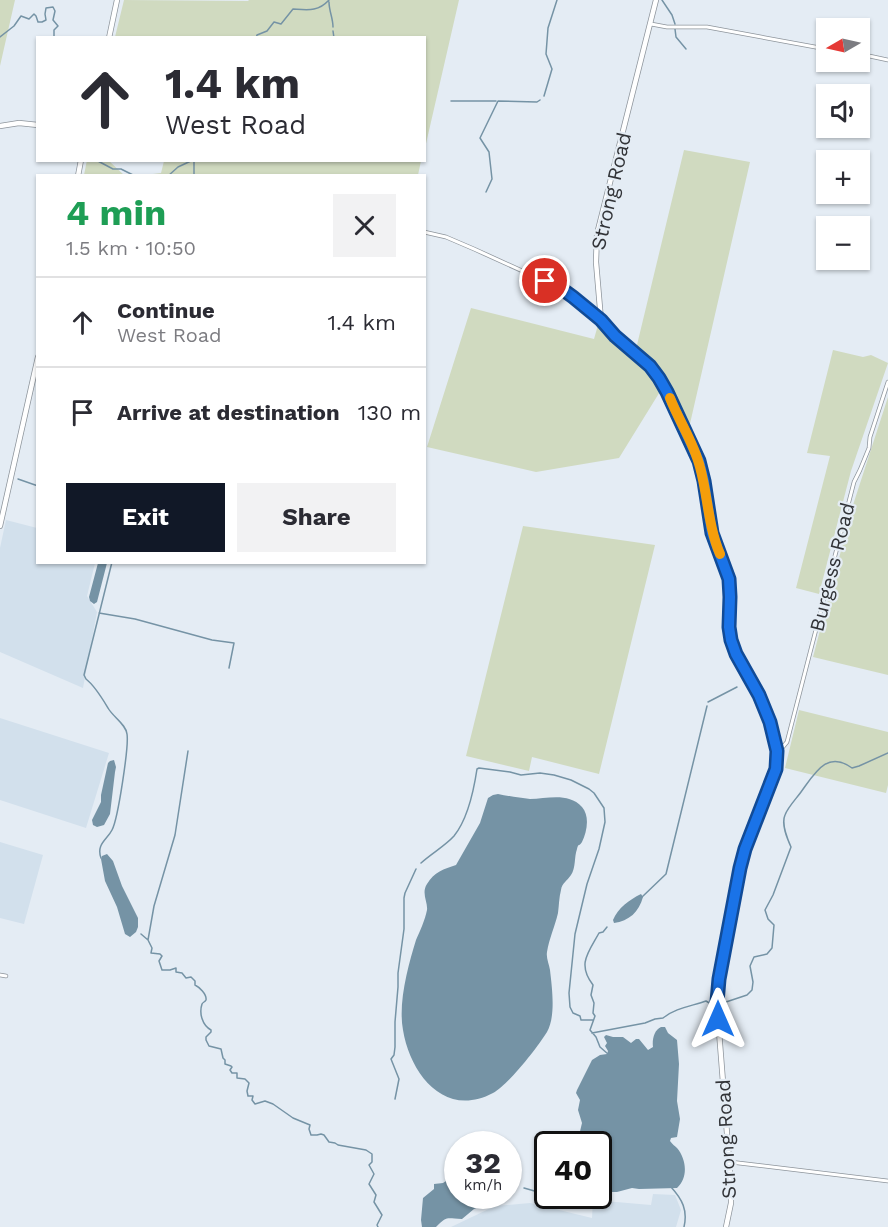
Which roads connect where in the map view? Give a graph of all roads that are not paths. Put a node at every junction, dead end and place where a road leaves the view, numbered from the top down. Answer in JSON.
{"nodes":[{"id":1,"x":117,"y":0,"type":"edge"},
{"id":2,"x":656,"y":0,"type":"edge"},
{"id":3,"x":651,"y":24,"type":"junction"},
{"id":4,"x":109,"y":36,"type":"edge"},
{"id":5,"x":816,"y":48,"type":"edge"},
{"id":6,"x":870,"y":56,"type":"edge"},
{"id":7,"x":888,"y":60,"type":"edge"},
{"id":8,"x":36,"y":125,"type":"edge"},
{"id":9,"x":0,"y":126,"type":"edge"},
{"id":10,"x":426,"y":232,"type":"edge"},
{"id":11,"x":601,"y":320,"type":"junction"},
{"id":12,"x":36,"y":366,"type":"edge"},
{"id":13,"x":888,"y":382,"type":"edge"},
{"id":14,"x":0,"y":526,"type":"edge"},
{"id":15,"x":777,"y":751,"type":"junction"},
{"id":16,"x":0,"y":975,"type":"edge"},
{"id":17,"x":6,"y":976,"type":"dead end"},
{"id":18,"x":730,"y":1162,"type":"junction"},
{"id":19,"x":888,"y":1180,"type":"edge"},
{"id":20,"x":726,"y":1227,"type":"edge"}],
"edges":[{"from":1,"to":4,"type":"street"},
{"from":2,"to":3,"type":"street","name":"Strong Road"},
{"from":3,"to":5,"type":"street"},
{"from":3,"to":11,"type":"street","name":"Strong Road"},
{"from":6,"to":7,"type":"street"},
{"from":8,"to":9,"type":"street"},
{"from":10,"to":11,"type":"street"},
{"from":11,"to":15,"type":"street","name":"Strong Road"},
{"from":12,"to":14,"type":"street"},
{"from":13,"to":15,"type":"street","name":"Burgess Road"},
{"from":15,"to":18,"type":"street","name":"Strong Road"},
{"from":16,"to":17,"type":"street"},
{"from":18,"to":19,"type":"street"},
{"from":18,"to":20,"type":"street","name":"Strong Road"}]}
